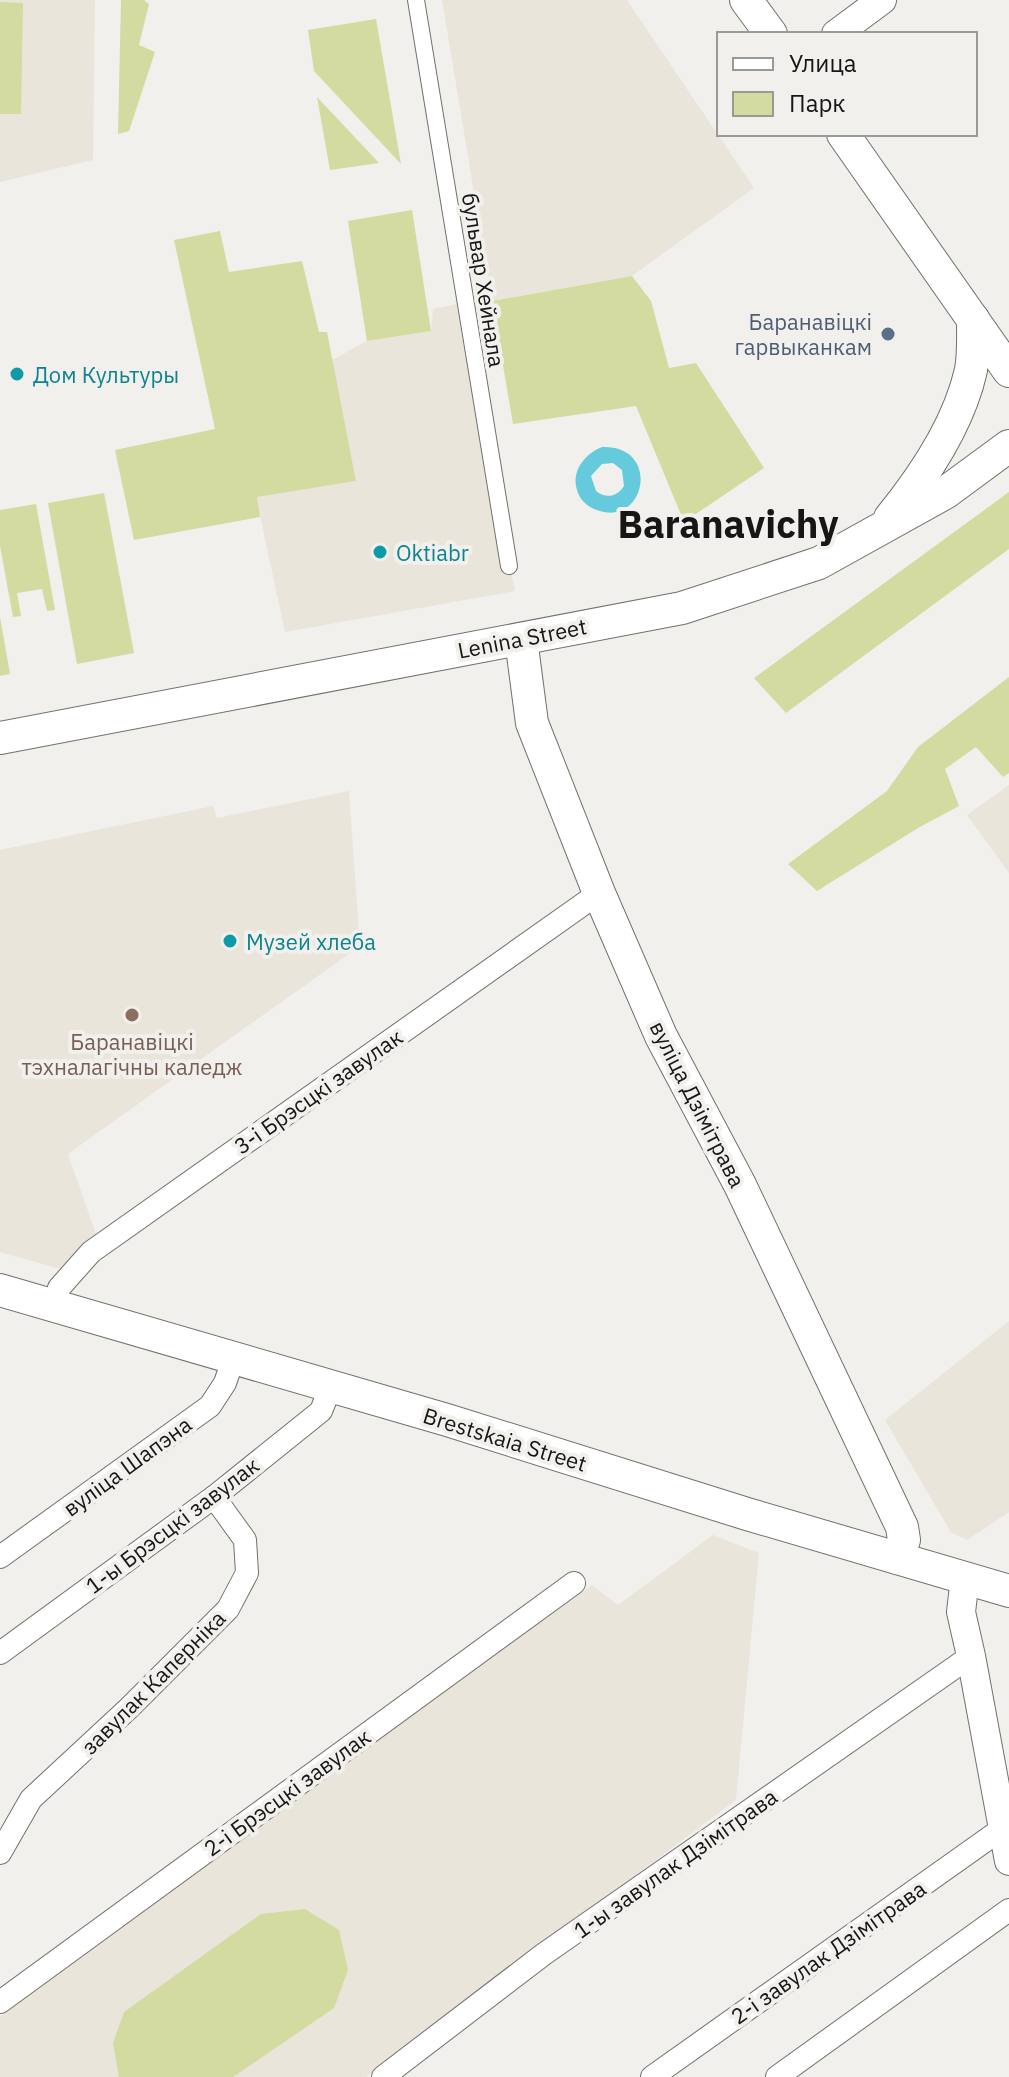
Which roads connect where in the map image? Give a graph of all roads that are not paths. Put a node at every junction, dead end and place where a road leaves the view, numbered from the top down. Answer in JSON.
{"nodes":[{"id":1,"x":416,"y":0,"type":"edge"},
{"id":2,"x":746,"y":0,"type":"edge"},
{"id":3,"x":882,"y":0,"type":"edge"},
{"id":4,"x":770,"y":32,"type":"edge"},
{"id":5,"x":839,"y":32,"type":"edge"},
{"id":6,"x":844,"y":136,"type":"edge"},
{"id":7,"x":973,"y":319,"type":"junction"},
{"id":8,"x":1009,"y":371,"type":"edge"},
{"id":9,"x":1009,"y":446,"type":"edge"},
{"id":10,"x":879,"y":531,"type":"junction"},
{"id":11,"x":509,"y":566,"type":"dead end"},
{"id":12,"x":521,"y":639,"type":"junction"},
{"id":13,"x":0,"y":738,"type":"edge"},
{"id":14,"x":599,"y":893,"type":"junction"},
{"id":15,"x":0,"y":1290,"type":"edge"},
{"id":16,"x":55,"y":1306,"type":"junction"},
{"id":17,"x":234,"y":1357,"type":"junction"},
{"id":18,"x":331,"y":1386,"type":"junction"},
{"id":19,"x":214,"y":1497,"type":"junction"},
{"id":20,"x":0,"y":1557,"type":"edge"},
{"id":21,"x":897,"y":1558,"type":"junction"},
{"id":22,"x":965,"y":1578,"type":"junction"},
{"id":23,"x":574,"y":1583,"type":"dead end"},
{"id":24,"x":1009,"y":1591,"type":"edge"},
{"id":25,"x":0,"y":1653,"type":"edge"},
{"id":26,"x":971,"y":1656,"type":"junction"},
{"id":27,"x":1003,"y":1828,"type":"junction"},
{"id":28,"x":0,"y":1853,"type":"edge"},
{"id":29,"x":1009,"y":1861,"type":"edge"},
{"id":30,"x":1009,"y":1910,"type":"edge"},
{"id":31,"x":0,"y":2002,"type":"edge"},
{"id":32,"x":383,"y":2077,"type":"edge"},
{"id":33,"x":652,"y":2077,"type":"edge"},
{"id":34,"x":777,"y":2077,"type":"edge"}],
"edges":[{"from":1,"to":11,"type":"street","name":"бульвар Хейнала"},
{"from":2,"to":4,"type":"main road"},
{"from":3,"to":5,"type":"street"},
{"from":6,"to":7,"type":"main road"},
{"from":7,"to":8,"type":"main road"},
{"from":7,"to":10,"type":"main road"},
{"from":9,"to":10,"type":"main road","name":"Lenina Street"},
{"from":10,"to":12,"type":"main road","name":"Lenina Street"},
{"from":12,"to":13,"type":"main road","name":"Lenina Street"},
{"from":12,"to":14,"type":"main road","name":"вуліца Дзімітрава"},
{"from":14,"to":16,"type":"street","name":"3-і Брэсцкі завулак"},
{"from":14,"to":21,"type":"main road","name":"вуліца Дзімітрава"},
{"from":15,"to":16,"type":"main road","name":"Brestskaia Street"},
{"from":16,"to":17,"type":"main road","name":"Brestskaia Street"},
{"from":17,"to":18,"type":"main road","name":"Brestskaia Street"},
{"from":17,"to":20,"type":"street","name":"вуліца Шапэна"},
{"from":18,"to":19,"type":"street","name":"1-ы Брэсцкі завулак"},
{"from":18,"to":21,"type":"main road","name":"Brestskaia Street"},
{"from":19,"to":25,"type":"street","name":"1-ы Брэсцкі завулак"},
{"from":19,"to":28,"type":"street","name":"завулак Каперніка"},
{"from":21,"to":22,"type":"main road","name":"Brestskaia Street"},
{"from":22,"to":24,"type":"main road","name":"Brestskaia Street"},
{"from":22,"to":26,"type":"street"},
{"from":23,"to":31,"type":"street","name":"2-і Брэсцкі завулак"},
{"from":26,"to":27,"type":"street"},
{"from":26,"to":32,"type":"street","name":"1-ы завулак Дзімітрава"},
{"from":27,"to":29,"type":"street"},
{"from":27,"to":33,"type":"street","name":"2-і завулак Дзімітрава"},
{"from":30,"to":34,"type":"street"}]}
